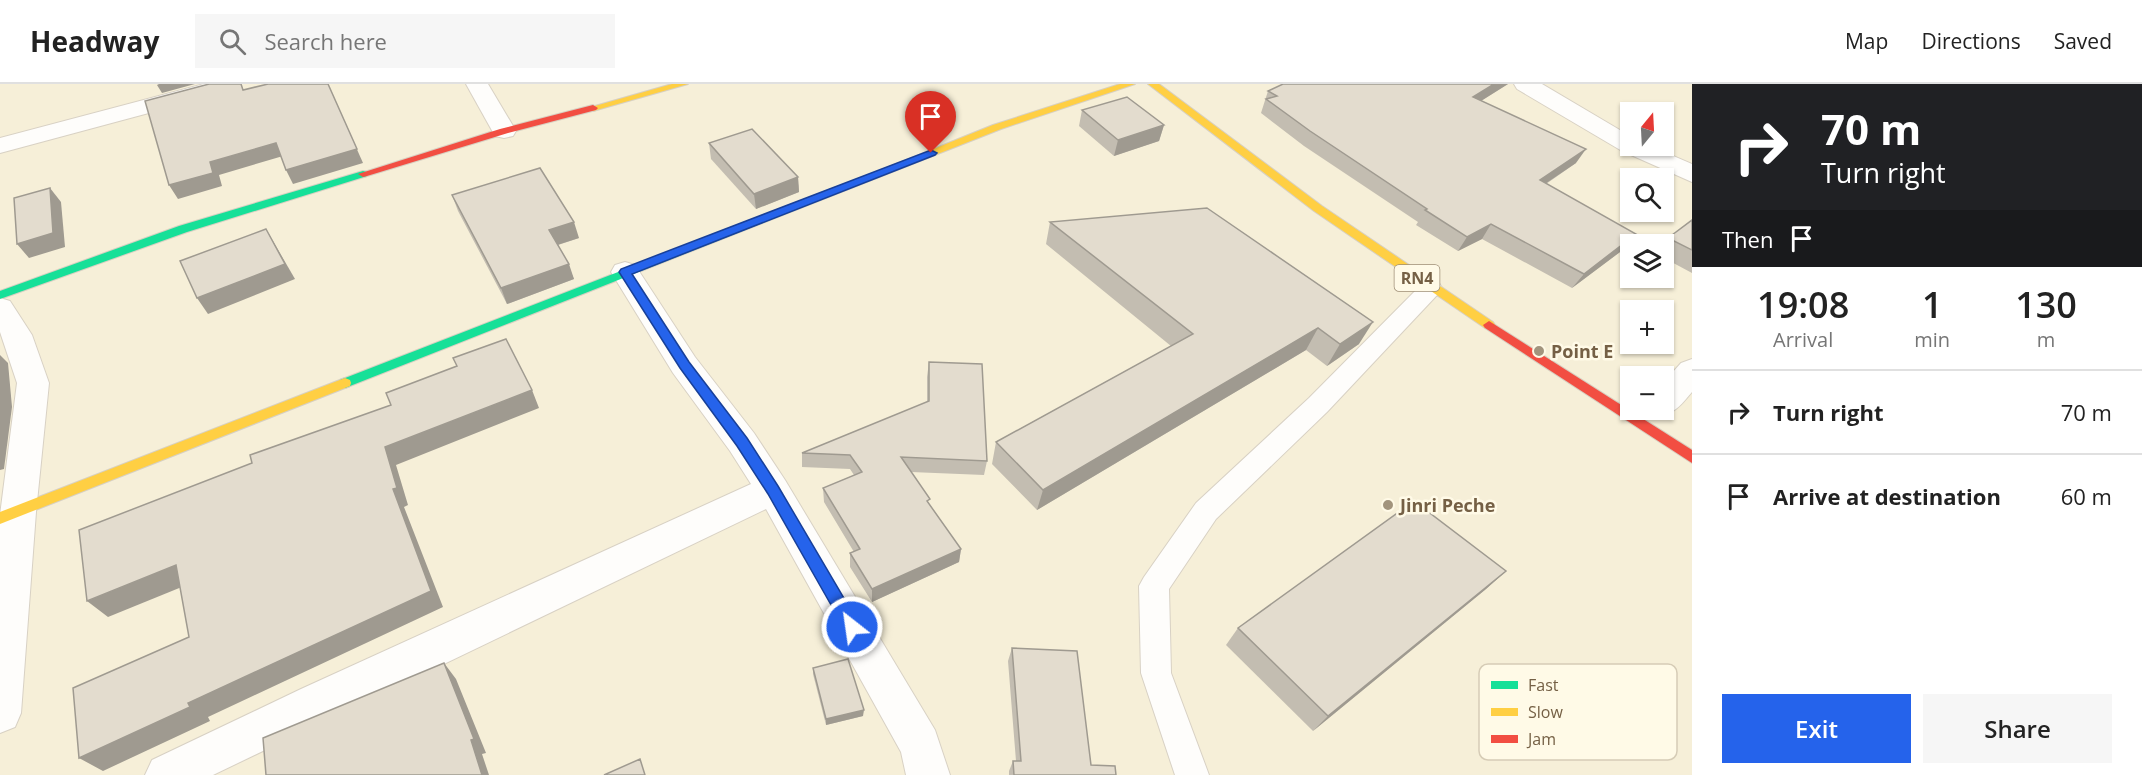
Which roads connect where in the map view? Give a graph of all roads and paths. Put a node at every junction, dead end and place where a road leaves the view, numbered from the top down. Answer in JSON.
{"nodes":[{"id":1,"x":230,"y":84,"type":"edge"},
{"id":2,"x":477,"y":84,"type":"edge"},
{"id":3,"x":683,"y":84,"type":"edge"},
{"id":4,"x":1130,"y":84,"type":"edge"},
{"id":5,"x":1153,"y":84,"type":"edge"},
{"id":6,"x":1525,"y":84,"type":"edge"},
{"id":7,"x":504,"y":131,"type":"junction"},
{"id":8,"x":1620,"y":140,"type":"edge"},
{"id":9,"x":0,"y":146,"type":"edge"},
{"id":10,"x":1654,"y":156,"type":"edge"},
{"id":11,"x":1692,"y":174,"type":"edge"},
{"id":12,"x":625,"y":272,"type":"junction"},
{"id":13,"x":1431,"y":288,"type":"junction"},
{"id":14,"x":0,"y":295,"type":"edge"},
{"id":15,"x":0,"y":308,"type":"edge"},
{"id":16,"x":1692,"y":371,"type":"edge"},
{"id":17,"x":1674,"y":391,"type":"edge"},
{"id":18,"x":1620,"y":393,"type":"edge"},
{"id":19,"x":1662,"y":420,"type":"edge"},
{"id":20,"x":1692,"y":457,"type":"edge"},
{"id":21,"x":773,"y":490,"type":"junction"},
{"id":22,"x":9,"y":515,"type":"edge"},
{"id":23,"x":0,"y":713,"type":"edge"},
{"id":24,"x":167,"y":775,"type":"edge"},
{"id":25,"x":928,"y":775,"type":"edge"},
{"id":26,"x":1192,"y":775,"type":"edge"}],
"edges":[{"from":1,"to":9,"type":"street"},
{"from":2,"to":7,"type":"street"},
{"from":3,"to":7,"type":"main road"},
{"from":4,"to":12,"type":"main road"},
{"from":5,"to":13,"type":"main road","number":"RN4"},
{"from":6,"to":8,"type":"street"},
{"from":7,"to":14,"type":"main road"},
{"from":10,"to":11,"type":"street"},
{"from":12,"to":21,"type":"street"},
{"from":12,"to":22,"type":"main road"},
{"from":13,"to":18,"type":"main road","number":"RN4"},
{"from":13,"to":26,"type":"lane"},
{"from":15,"to":22,"type":"street"},
{"from":16,"to":17,"type":"street"},
{"from":19,"to":20,"type":"main road","number":"RN4"},
{"from":21,"to":24,"type":"street"},
{"from":21,"to":25,"type":"street"},
{"from":22,"to":23,"type":"street"}]}
